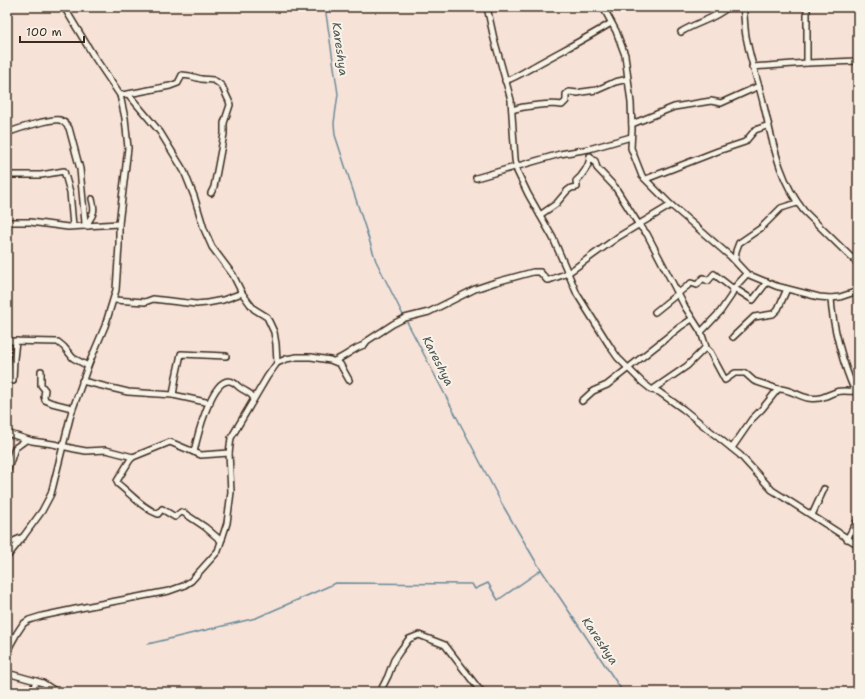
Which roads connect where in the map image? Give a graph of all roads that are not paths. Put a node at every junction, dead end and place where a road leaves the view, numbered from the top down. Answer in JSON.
{"nodes":[{"id":1,"x":64,"y":7,"type":"edge"},
{"id":2,"x":487,"y":7,"type":"edge"},
{"id":3,"x":603,"y":7,"type":"edge"},
{"id":4,"x":728,"y":7,"type":"edge"},
{"id":5,"x":743,"y":7,"type":"edge"},
{"id":6,"x":807,"y":7,"type":"edge"},
{"id":7,"x":611,"y":23,"type":"junction"},
{"id":8,"x":681,"y":32,"type":"dead end"},
{"id":9,"x":858,"y":61,"type":"edge"},
{"id":10,"x":807,"y":63,"type":"junction"},
{"id":11,"x":752,"y":67,"type":"junction"},
{"id":12,"x":628,"y":79,"type":"junction"},
{"id":13,"x":505,"y":81,"type":"junction"},
{"id":14,"x":759,"y":86,"type":"junction"},
{"id":15,"x":128,"y":94,"type":"junction"},
{"id":16,"x":120,"y":95,"type":"junction"},
{"id":17,"x":512,"y":110,"type":"junction"},
{"id":18,"x":632,"y":124,"type":"junction"},
{"id":19,"x":769,"y":125,"type":"junction"},
{"id":20,"x":7,"y":133,"type":"edge"},
{"id":21,"x":631,"y":137,"type":"junction"},
{"id":22,"x":589,"y":150,"type":"junction"},
{"id":23,"x":590,"y":157,"type":"junction"},
{"id":24,"x":516,"y":166,"type":"junction"},
{"id":25,"x":7,"y":175,"type":"edge"},
{"id":26,"x":476,"y":178,"type":"dead end"},
{"id":27,"x":646,"y":179,"type":"junction"},
{"id":28,"x":211,"y":193,"type":"dead end"},
{"id":29,"x":92,"y":199,"type":"dead end"},
{"id":30,"x":797,"y":203,"type":"junction"},
{"id":31,"x":671,"y":205,"type":"junction"},
{"id":32,"x":540,"y":215,"type":"junction"},
{"id":33,"x":7,"y":222,"type":"edge"},
{"id":34,"x":119,"y":224,"type":"junction"},
{"id":35,"x":639,"y":225,"type":"junction"},
{"id":36,"x":73,"y":226,"type":"junction"},
{"id":37,"x":86,"y":226,"type":"junction"},
{"id":38,"x":735,"y":262,"type":"junction"},
{"id":39,"x":858,"y":264,"type":"edge"},
{"id":40,"x":568,"y":273,"type":"junction"},
{"id":41,"x":747,"y":274,"type":"junction"},
{"id":42,"x":767,"y":282,"type":"junction"},
{"id":43,"x":734,"y":288,"type":"junction"},
{"id":44,"x":787,"y":289,"type":"junction"},
{"id":45,"x":858,"y":291,"type":"edge"},
{"id":46,"x":242,"y":293,"type":"junction"},
{"id":47,"x":678,"y":294,"type":"junction"},
{"id":48,"x":831,"y":298,"type":"junction"},
{"id":49,"x":114,"y":300,"type":"junction"},
{"id":50,"x":655,"y":312,"type":"dead end"},
{"id":51,"x":692,"y":319,"type":"junction"},
{"id":52,"x":701,"y":332,"type":"junction"},
{"id":53,"x":733,"y":337,"type":"dead end"},
{"id":54,"x":7,"y":340,"type":"edge"},
{"id":55,"x":16,"y":341,"type":"junction"},
{"id":56,"x":705,"y":347,"type":"junction"},
{"id":57,"x":226,"y":356,"type":"dead end"},
{"id":58,"x":334,"y":361,"type":"junction"},
{"id":59,"x":277,"y":363,"type":"junction"},
{"id":60,"x":88,"y":366,"type":"junction"},
{"id":61,"x":628,"y":368,"type":"junction"},
{"id":62,"x":42,"y":371,"type":"dead end"},
{"id":63,"x":350,"y":380,"type":"dead end"},
{"id":64,"x":13,"y":381,"type":"dead end"},
{"id":65,"x":82,"y":381,"type":"junction"},
{"id":66,"x":778,"y":389,"type":"junction"},
{"id":67,"x":652,"y":390,"type":"junction"},
{"id":68,"x":857,"y":391,"type":"edge"},
{"id":69,"x":173,"y":395,"type":"junction"},
{"id":70,"x":254,"y":398,"type":"junction"},
{"id":71,"x":582,"y":401,"type":"dead end"},
{"id":72,"x":210,"y":403,"type":"junction"},
{"id":73,"x":72,"y":408,"type":"junction"},
{"id":74,"x":7,"y":434,"type":"edge"},
{"id":75,"x":26,"y":440,"type":"junction"},
{"id":76,"x":62,"y":446,"type":"junction"},
{"id":77,"x":732,"y":448,"type":"junction"},
{"id":78,"x":194,"y":452,"type":"junction"},
{"id":79,"x":229,"y":453,"type":"junction"},
{"id":80,"x":133,"y":457,"type":"junction"},
{"id":81,"x":7,"y":472,"type":"edge"},
{"id":82,"x":7,"y":476,"type":"edge"},
{"id":83,"x":7,"y":483,"type":"edge"},
{"id":84,"x":824,"y":489,"type":"dead end"},
{"id":85,"x":812,"y":515,"type":"junction"},
{"id":86,"x":858,"y":520,"type":"edge"},
{"id":87,"x":23,"y":537,"type":"junction"},
{"id":88,"x":222,"y":539,"type":"junction"},
{"id":89,"x":847,"y":539,"type":"junction"},
{"id":90,"x":7,"y":544,"type":"edge"},
{"id":91,"x":858,"y":545,"type":"edge"},
{"id":92,"x":7,"y":557,"type":"edge"},
{"id":93,"x":7,"y":652,"type":"edge"},
{"id":94,"x":7,"y":673,"type":"edge"},
{"id":95,"x":36,"y":681,"type":"junction"},
{"id":96,"x":32,"y":692,"type":"edge"},
{"id":97,"x":57,"y":692,"type":"edge"},
{"id":98,"x":380,"y":692,"type":"edge"},
{"id":99,"x":483,"y":692,"type":"edge"}],
"edges":[{"from":1,"to":16,"type":"street"},
{"from":2,"to":13,"type":"street"},
{"from":3,"to":7,"type":"street"},
{"from":4,"to":8,"type":"street"},
{"from":5,"to":11,"type":"street"},
{"from":6,"to":10,"type":"street"},
{"from":7,"to":12,"type":"street"},
{"from":7,"to":13,"type":"street"},
{"from":9,"to":10,"type":"street"},
{"from":10,"to":11,"type":"street"},
{"from":11,"to":14,"type":"street"},
{"from":12,"to":17,"type":"street"},
{"from":12,"to":18,"type":"street"},
{"from":13,"to":17,"type":"street"},
{"from":14,"to":18,"type":"street"},
{"from":14,"to":19,"type":"street"},
{"from":15,"to":16,"type":"street"},
{"from":15,"to":28,"type":"street"},
{"from":15,"to":46,"type":"street"},
{"from":16,"to":34,"type":"street"},
{"from":17,"to":24,"type":"street"},
{"from":18,"to":21,"type":"street"},
{"from":19,"to":27,"type":"street"},
{"from":19,"to":30,"type":"street"},
{"from":20,"to":37,"type":"street"},
{"from":21,"to":22,"type":"street"},
{"from":21,"to":27,"type":"street"},
{"from":22,"to":23,"type":"street"},
{"from":22,"to":24,"type":"street"},
{"from":23,"to":32,"type":"street"},
{"from":23,"to":35,"type":"street"},
{"from":24,"to":26,"type":"street"},
{"from":24,"to":32,"type":"street"},
{"from":25,"to":36,"type":"street"},
{"from":27,"to":31,"type":"street"},
{"from":29,"to":37,"type":"street"},
{"from":30,"to":38,"type":"street"},
{"from":30,"to":39,"type":"street"},
{"from":31,"to":35,"type":"street"},
{"from":31,"to":38,"type":"street"},
{"from":32,"to":40,"type":"street"},
{"from":33,"to":36,"type":"street"},
{"from":34,"to":37,"type":"street"},
{"from":34,"to":49,"type":"street"},
{"from":35,"to":40,"type":"street"},
{"from":35,"to":47,"type":"street"},
{"from":36,"to":37,"type":"street"},
{"from":38,"to":41,"type":"street"},
{"from":40,"to":58,"type":"street"},
{"from":40,"to":61,"type":"street"},
{"from":41,"to":42,"type":"street"},
{"from":41,"to":43,"type":"street"},
{"from":42,"to":43,"type":"street"},
{"from":42,"to":44,"type":"street"},
{"from":43,"to":47,"type":"street"},
{"from":43,"to":52,"type":"street"},
{"from":44,"to":48,"type":"street"},
{"from":44,"to":53,"type":"street"},
{"from":45,"to":48,"type":"street"},
{"from":46,"to":49,"type":"street"},
{"from":46,"to":59,"type":"street"},
{"from":47,"to":50,"type":"street"},
{"from":47,"to":51,"type":"street"},
{"from":48,"to":68,"type":"street"},
{"from":49,"to":60,"type":"street"},
{"from":51,"to":52,"type":"street"},
{"from":51,"to":61,"type":"street"},
{"from":52,"to":56,"type":"street"},
{"from":54,"to":55,"type":"street"},
{"from":55,"to":60,"type":"street"},
{"from":55,"to":64,"type":"street"},
{"from":56,"to":66,"type":"street"},
{"from":56,"to":67,"type":"street"},
{"from":57,"to":69,"type":"street"},
{"from":58,"to":59,"type":"street"},
{"from":58,"to":63,"type":"street"},
{"from":59,"to":70,"type":"street"},
{"from":60,"to":65,"type":"street"},
{"from":61,"to":67,"type":"street"},
{"from":61,"to":71,"type":"street"},
{"from":62,"to":73,"type":"street"},
{"from":65,"to":69,"type":"street"},
{"from":65,"to":73,"type":"street"},
{"from":66,"to":68,"type":"street"},
{"from":66,"to":77,"type":"street"},
{"from":67,"to":77,"type":"street"},
{"from":69,"to":72,"type":"street"},
{"from":70,"to":72,"type":"street"},
{"from":70,"to":79,"type":"street"},
{"from":72,"to":78,"type":"street"},
{"from":73,"to":76,"type":"street"},
{"from":74,"to":75,"type":"street"},
{"from":75,"to":76,"type":"street"},
{"from":75,"to":81,"type":"street"},
{"from":76,"to":80,"type":"street"},
{"from":76,"to":87,"type":"street"},
{"from":77,"to":85,"type":"street"},
{"from":78,"to":79,"type":"street"},
{"from":78,"to":80,"type":"street"},
{"from":79,"to":88,"type":"street"},
{"from":80,"to":88,"type":"street"},
{"from":82,"to":83,"type":"street"},
{"from":84,"to":85,"type":"street"},
{"from":85,"to":89,"type":"street"},
{"from":86,"to":89,"type":"street"},
{"from":87,"to":90,"type":"street"},
{"from":87,"to":92,"type":"street"},
{"from":88,"to":93,"type":"street"},
{"from":89,"to":91,"type":"street"},
{"from":94,"to":95,"type":"street"},
{"from":95,"to":96,"type":"street"},
{"from":95,"to":97,"type":"street"},
{"from":98,"to":99,"type":"street"}]}
